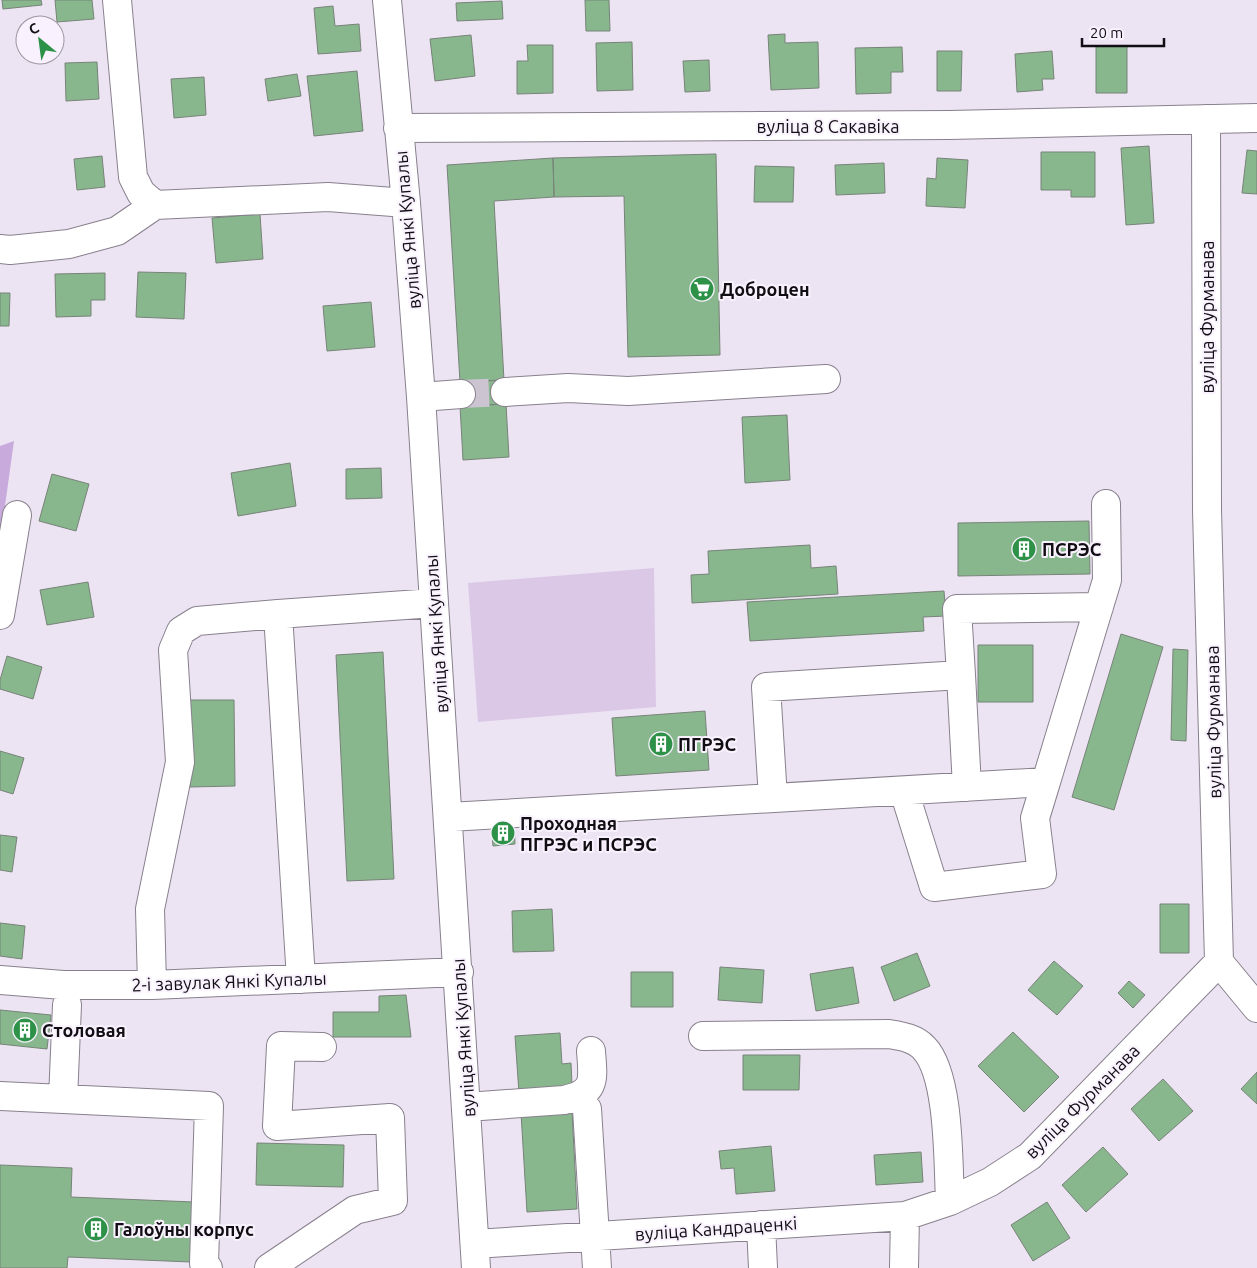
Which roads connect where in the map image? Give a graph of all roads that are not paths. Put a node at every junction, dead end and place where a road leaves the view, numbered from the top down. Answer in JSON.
{"nodes":[{"id":1,"x":117,"y":0,"type":"edge"},
{"id":2,"x":387,"y":0,"type":"edge"},
{"id":3,"x":1257,"y":118,"type":"edge"},
{"id":4,"x":1206,"y":119,"type":"junction"},
{"id":5,"x":398,"y":128,"type":"junction"},
{"id":6,"x":406,"y":203,"type":"junction"},
{"id":7,"x":155,"y":205,"type":"junction"},
{"id":8,"x":0,"y":249,"type":"edge"},
{"id":9,"x":826,"y":379,"type":"dead end"},
{"id":10,"x":505,"y":392,"type":"tunnel mouth"},
{"id":11,"x":460,"y":394,"type":"tunnel mouth"},
{"id":12,"x":421,"y":397,"type":"junction"},
{"id":13,"x":1106,"y":504,"type":"dead end"},
{"id":14,"x":17,"y":515,"type":"dead end"},
{"id":15,"x":434,"y":603,"type":"junction"},
{"id":16,"x":1098,"y":607,"type":"junction"},
{"id":17,"x":278,"y":614,"type":"junction"},
{"id":18,"x":0,"y":615,"type":"edge"},
{"id":19,"x":961,"y":675,"type":"junction"},
{"id":20,"x":1046,"y":782,"type":"junction"},
{"id":21,"x":967,"y":787,"type":"junction"},
{"id":22,"x":904,"y":790,"type":"junction"},
{"id":23,"x":772,"y":798,"type":"junction"},
{"id":24,"x":448,"y":818,"type":"junction"},
{"id":25,"x":1219,"y":962,"type":"junction"},
{"id":26,"x":458,"y":972,"type":"junction"},
{"id":27,"x":302,"y":979,"type":"junction"},
{"id":28,"x":0,"y":980,"type":"edge"},
{"id":29,"x":152,"y":985,"type":"junction"},
{"id":30,"x":67,"y":1005,"type":"dead end"},
{"id":31,"x":1257,"y":1008,"type":"edge"},
{"id":32,"x":703,"y":1036,"type":"dead end"},
{"id":33,"x":322,"y":1048,"type":"dead end"},
{"id":34,"x":591,"y":1051,"type":"dead end"},
{"id":35,"x":0,"y":1096,"type":"edge"},
{"id":36,"x":63,"y":1099,"type":"junction"},
{"id":37,"x":467,"y":1106,"type":"junction"},
{"id":38,"x":587,"y":1109,"type":"dead end"},
{"id":39,"x":950,"y":1201,"type":"junction"},
{"id":40,"x":906,"y":1216,"type":"junction"},
{"id":41,"x":761,"y":1226,"type":"junction"},
{"id":42,"x":595,"y":1236,"type":"junction"},
{"id":43,"x":476,"y":1256,"type":"edge"},
{"id":44,"x":208,"y":1268,"type":"edge"},
{"id":45,"x":269,"y":1268,"type":"edge"},
{"id":46,"x":597,"y":1268,"type":"edge"},
{"id":47,"x":763,"y":1268,"type":"edge"},
{"id":48,"x":904,"y":1268,"type":"edge"}],
"edges":[{"from":1,"to":7,"type":"street"},
{"from":2,"to":5,"type":"street","name":"вуліца Янкі Купалы"},
{"from":3,"to":4,"type":"street","name":"вуліца 8 Сакавіка"},
{"from":4,"to":5,"type":"street","name":"вуліца 8 Сакавіка"},
{"from":4,"to":25,"type":"street","name":"вуліца Фурманава"},
{"from":5,"to":6,"type":"street","name":"вуліца Янкі Купалы"},
{"from":6,"to":7,"type":"street"},
{"from":6,"to":12,"type":"street","name":"вуліца Янкі Купалы"},
{"from":7,"to":8,"type":"street"},
{"from":9,"to":10,"type":"street"},
{"from":11,"to":12,"type":"street"},
{"from":12,"to":15,"type":"street","name":"вуліца Янкі Купалы"},
{"from":13,"to":16,"type":"street"},
{"from":14,"to":18,"type":"street"},
{"from":15,"to":17,"type":"street"},
{"from":15,"to":24,"type":"street","name":"вуліца Янкі Купалы"},
{"from":16,"to":19,"type":"street"},
{"from":16,"to":20,"type":"street"},
{"from":17,"to":27,"type":"street"},
{"from":17,"to":29,"type":"street"},
{"from":19,"to":21,"type":"street"},
{"from":19,"to":23,"type":"street"},
{"from":20,"to":21,"type":"street"},
{"from":20,"to":22,"type":"street"},
{"from":21,"to":22,"type":"street"},
{"from":22,"to":23,"type":"street"},
{"from":23,"to":24,"type":"street"},
{"from":24,"to":26,"type":"street","name":"вуліца Янкі Купалы"},
{"from":25,"to":31,"type":"street"},
{"from":25,"to":39,"type":"street","name":"вуліца Фурманава"},
{"from":26,"to":27,"type":"street","name":"2-і завулак Янкі Купалы"},
{"from":26,"to":37,"type":"street","name":"вуліца Янкі Купалы"},
{"from":27,"to":29,"type":"street","name":"2-і завулак Янкі Купалы"},
{"from":28,"to":29,"type":"street","name":"2-і завулак Янкі Купалы"},
{"from":30,"to":36,"type":"street"},
{"from":32,"to":39,"type":"street"},
{"from":33,"to":45,"type":"street"},
{"from":34,"to":37,"type":"street"},
{"from":35,"to":36,"type":"street"},
{"from":36,"to":44,"type":"street"},
{"from":37,"to":43,"type":"street","name":"вуліца Янкі Купалы"},
{"from":38,"to":42,"type":"street"},
{"from":39,"to":40,"type":"street","name":"вуліца Фурманава"},
{"from":40,"to":41,"type":"street","name":"вуліца Кандраценкі"},
{"from":40,"to":48,"type":"street"},
{"from":41,"to":42,"type":"street","name":"вуліца Кандраценкі"},
{"from":41,"to":47,"type":"street"},
{"from":42,"to":43,"type":"street","name":"вуліца Кандраценкі"},
{"from":42,"to":46,"type":"street"}]}
